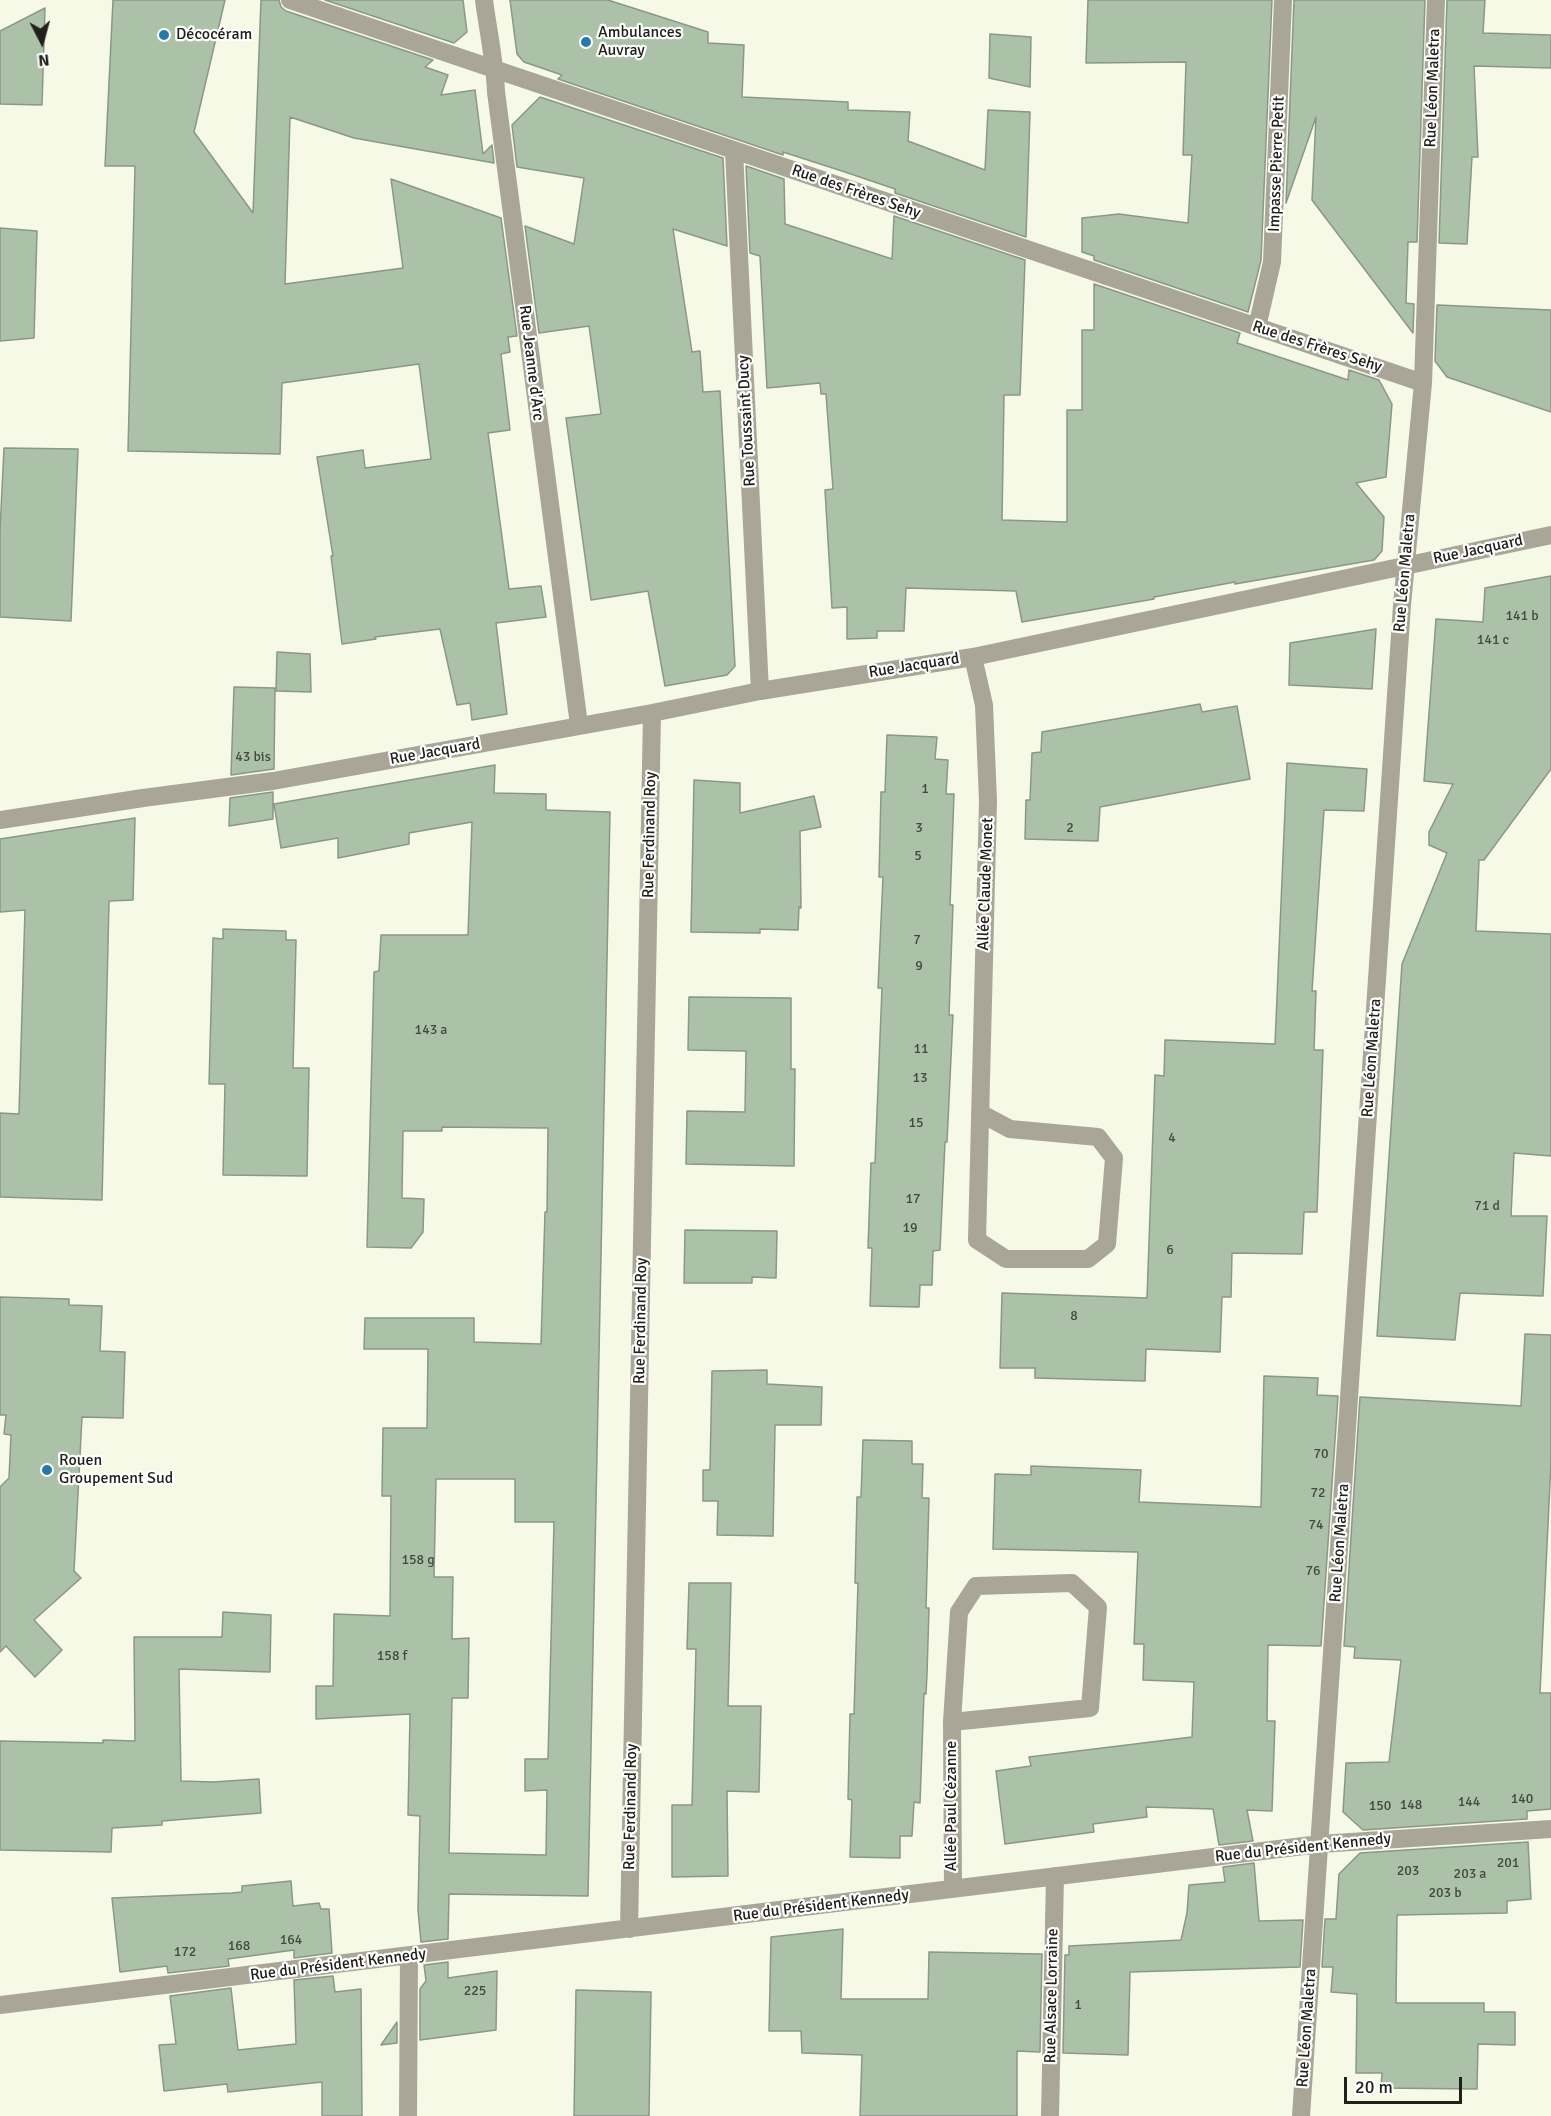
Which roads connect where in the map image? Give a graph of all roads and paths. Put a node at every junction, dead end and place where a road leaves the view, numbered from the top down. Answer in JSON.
{"nodes":[{"id":1,"x":290,"y":0,"type":"edge"},
{"id":2,"x":484,"y":0,"type":"edge"},
{"id":3,"x":1283,"y":0,"type":"edge"},
{"id":4,"x":1436,"y":0,"type":"edge"},
{"id":5,"x":495,"y":70,"type":"junction"},
{"id":6,"x":734,"y":151,"type":"junction"},
{"id":7,"x":1257,"y":327,"type":"junction"},
{"id":8,"x":1423,"y":383,"type":"junction"},
{"id":9,"x":1551,"y":535,"type":"edge"},
{"id":10,"x":1405,"y":566,"type":"junction"},
{"id":11,"x":973,"y":657,"type":"junction"},
{"id":12,"x":760,"y":691,"type":"junction"},
{"id":13,"x":652,"y":713,"type":"junction"},
{"id":14,"x":579,"y":725,"type":"junction"},
{"id":15,"x":0,"y":820,"type":"edge"},
{"id":16,"x":980,"y":1113,"type":"junction"},
{"id":17,"x":952,"y":1722,"type":"junction"},
{"id":18,"x":1551,"y":1829,"type":"edge"},
{"id":19,"x":1320,"y":1844,"type":"junction"},
{"id":20,"x":1055,"y":1876,"type":"junction"},
{"id":21,"x":953,"y":1889,"type":"junction"},
{"id":22,"x":629,"y":1929,"type":"junction"},
{"id":23,"x":409,"y":1956,"type":"junction"},
{"id":24,"x":0,"y":2005,"type":"edge"},
{"id":25,"x":408,"y":2116,"type":"edge"},
{"id":26,"x":1050,"y":2116,"type":"edge"},
{"id":27,"x":1301,"y":2116,"type":"edge"}],
"edges":[{"from":1,"to":5,"type":"street","name":"Rue des Frères Sehy"},
{"from":2,"to":5,"type":"street","name":"Rue Jeanne d'Arc"},
{"from":3,"to":7,"type":"street","name":"Impasse Pierre Petit"},
{"from":4,"to":8,"type":"street","name":"Rue Léon Maletra"},
{"from":5,"to":6,"type":"street","name":"Rue des Frères Sehy"},
{"from":5,"to":14,"type":"street","name":"Rue Jeanne d'Arc"},
{"from":6,"to":7,"type":"street","name":"Rue des Frères Sehy"},
{"from":6,"to":12,"type":"street","name":"Rue Toussaint Ducy"},
{"from":7,"to":8,"type":"street","name":"Rue des Frères Sehy"},
{"from":8,"to":10,"type":"street","name":"Rue Léon Maletra"},
{"from":9,"to":10,"type":"street","name":"Rue Jacquard"},
{"from":10,"to":11,"type":"street","name":"Rue Jacquard"},
{"from":10,"to":19,"type":"street","name":"Rue Léon Maletra"},
{"from":11,"to":12,"type":"street","name":"Rue Jacquard"},
{"from":11,"to":16,"type":"street","name":"Allée Claude Monet"},
{"from":12,"to":13,"type":"street","name":"Rue Jacquard"},
{"from":13,"to":14,"type":"street","name":"Rue Jacquard"},
{"from":13,"to":22,"type":"street","name":"Rue Ferdinand Roy"},
{"from":14,"to":15,"type":"street","name":"Rue Jacquard"},
{"from":16,"to":16,"type":"street","name":"Allée Claude Monet"},
{"from":17,"to":17,"type":"street","name":"Allée Paul Cézanne"},
{"from":17,"to":21,"type":"street","name":"Allée Paul Cézanne"},
{"from":18,"to":19,"type":"street","name":"Rue du Président Kennedy"},
{"from":19,"to":20,"type":"street","name":"Rue du Président Kennedy"},
{"from":19,"to":27,"type":"street","name":"Rue Léon Maletra"},
{"from":20,"to":21,"type":"street","name":"Rue du Président Kennedy"},
{"from":20,"to":26,"type":"street","name":"Rue Alsace Lorraine"},
{"from":21,"to":22,"type":"street","name":"Rue du Président Kennedy"},
{"from":22,"to":23,"type":"street","name":"Rue du Président Kennedy"},
{"from":23,"to":24,"type":"street","name":"Rue du Président Kennedy"},
{"from":23,"to":25,"type":"street"}]}
